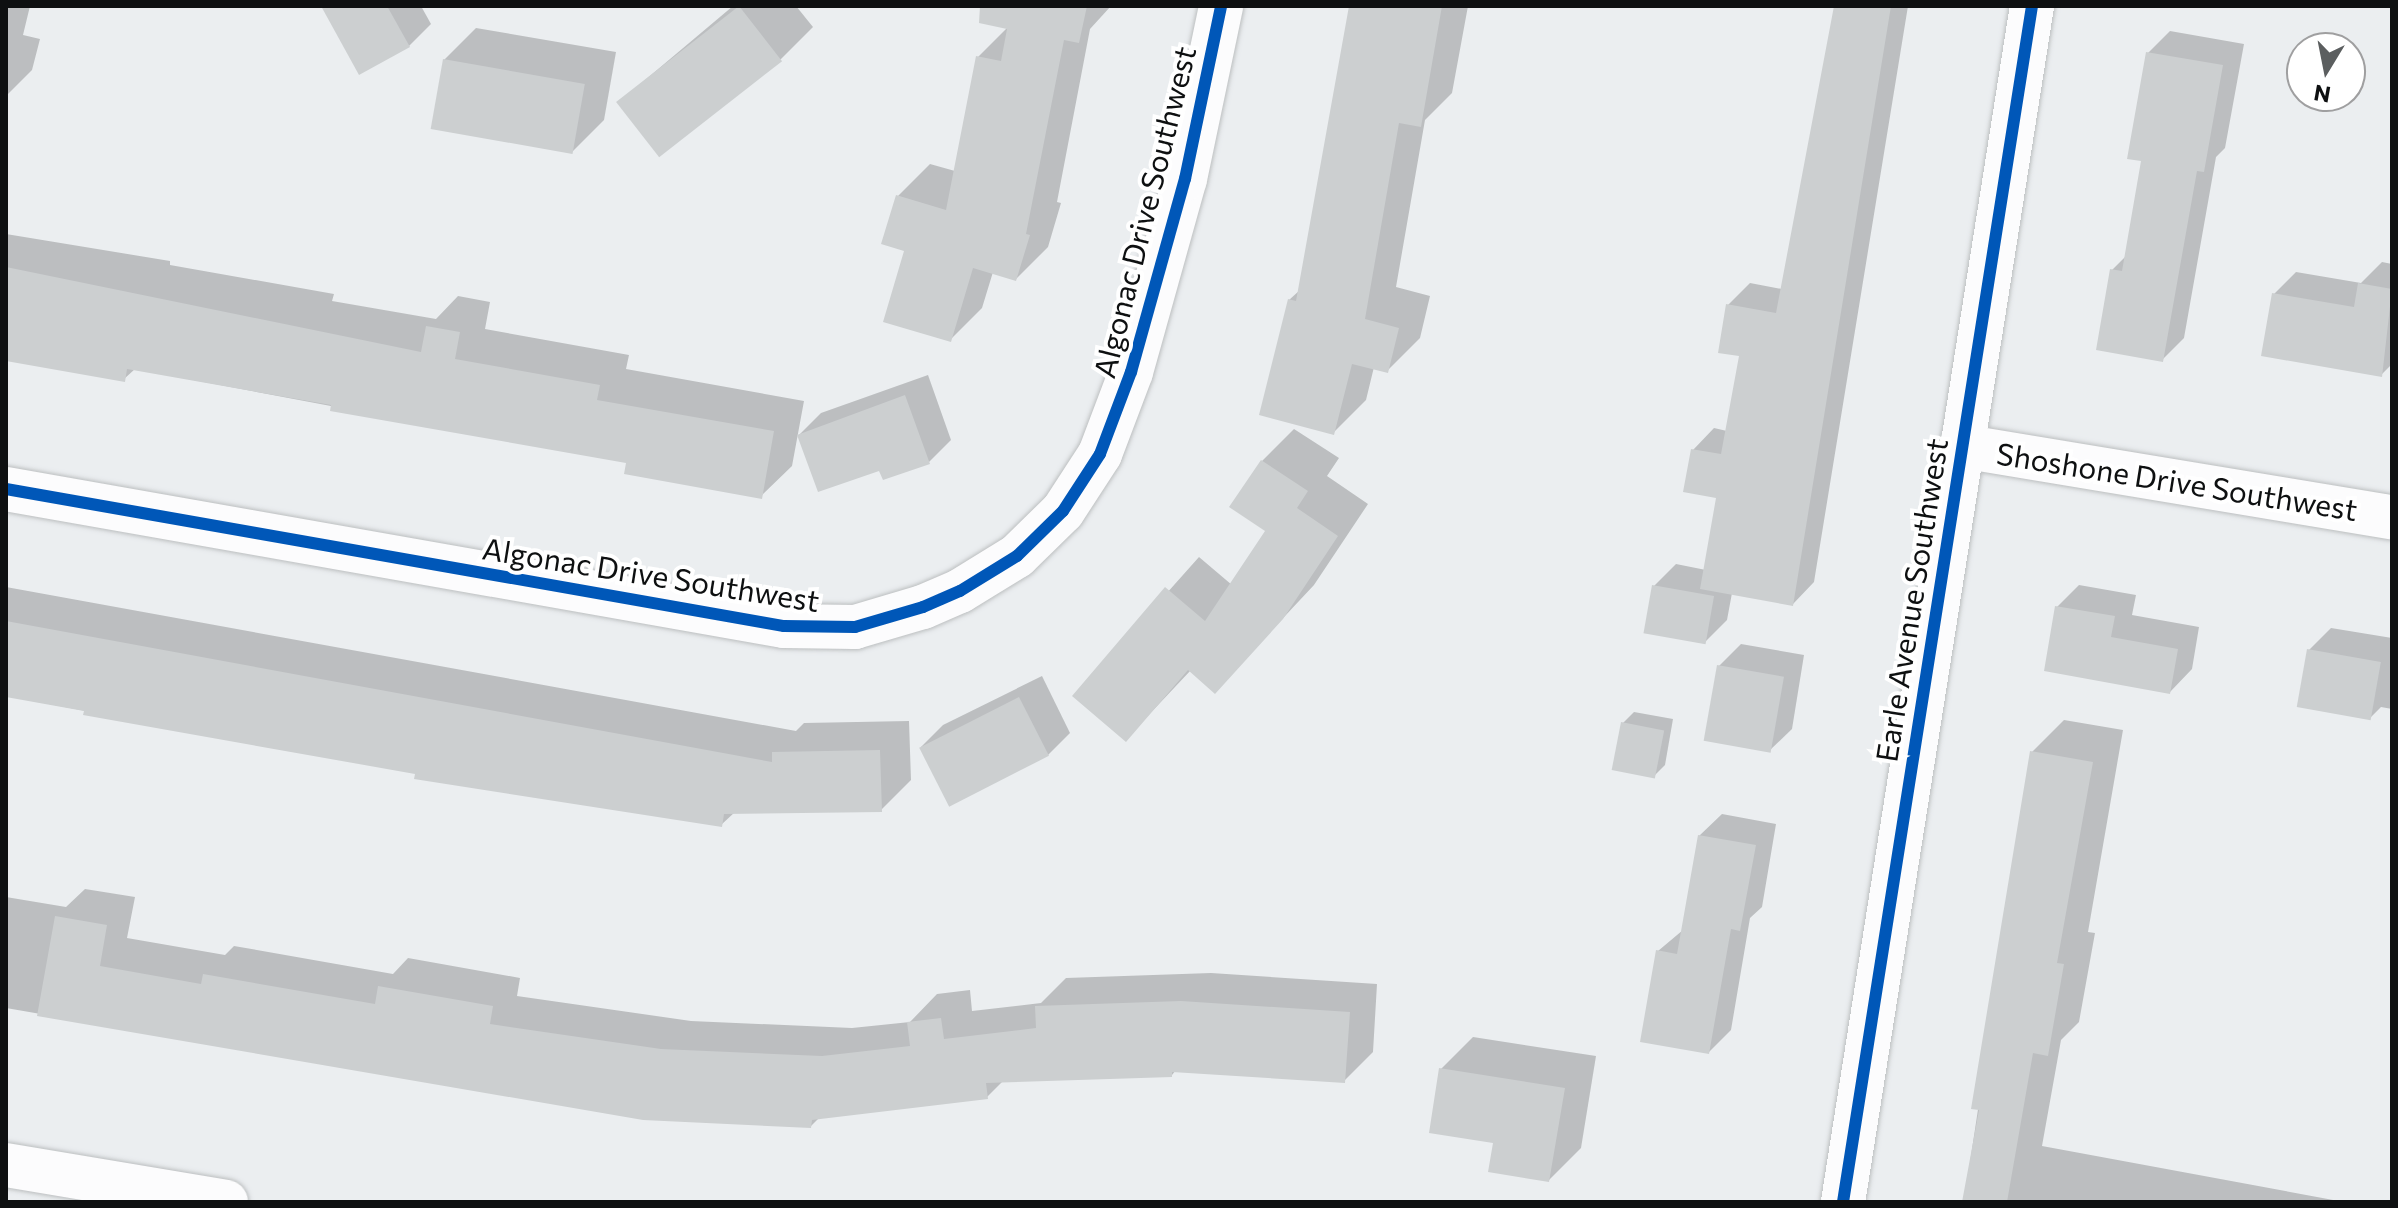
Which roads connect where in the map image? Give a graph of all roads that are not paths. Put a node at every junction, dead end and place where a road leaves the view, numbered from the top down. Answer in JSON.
{"nodes":[{"id":1,"x":1221,"y":6,"type":"edge"},
{"id":2,"x":2032,"y":6,"type":"edge"},
{"id":3,"x":1961,"y":446,"type":"junction"},
{"id":4,"x":6,"y":489,"type":"edge"},
{"id":5,"x":2392,"y":517,"type":"edge"},
{"id":6,"x":6,"y":1165,"type":"edge"},
{"id":7,"x":226,"y":1202,"type":"edge"},
{"id":8,"x":1843,"y":1202,"type":"edge"}],
"edges":[{"from":1,"to":4,"type":"street","name":"Algonac Drive Southwest"},
{"from":2,"to":3,"type":"street","name":"Earle Avenue Southwest"},
{"from":3,"to":5,"type":"street","name":"Shoshone Drive Southwest"},
{"from":3,"to":8,"type":"street","name":"Earle Avenue Southwest"},
{"from":6,"to":7,"type":"street"}]}
